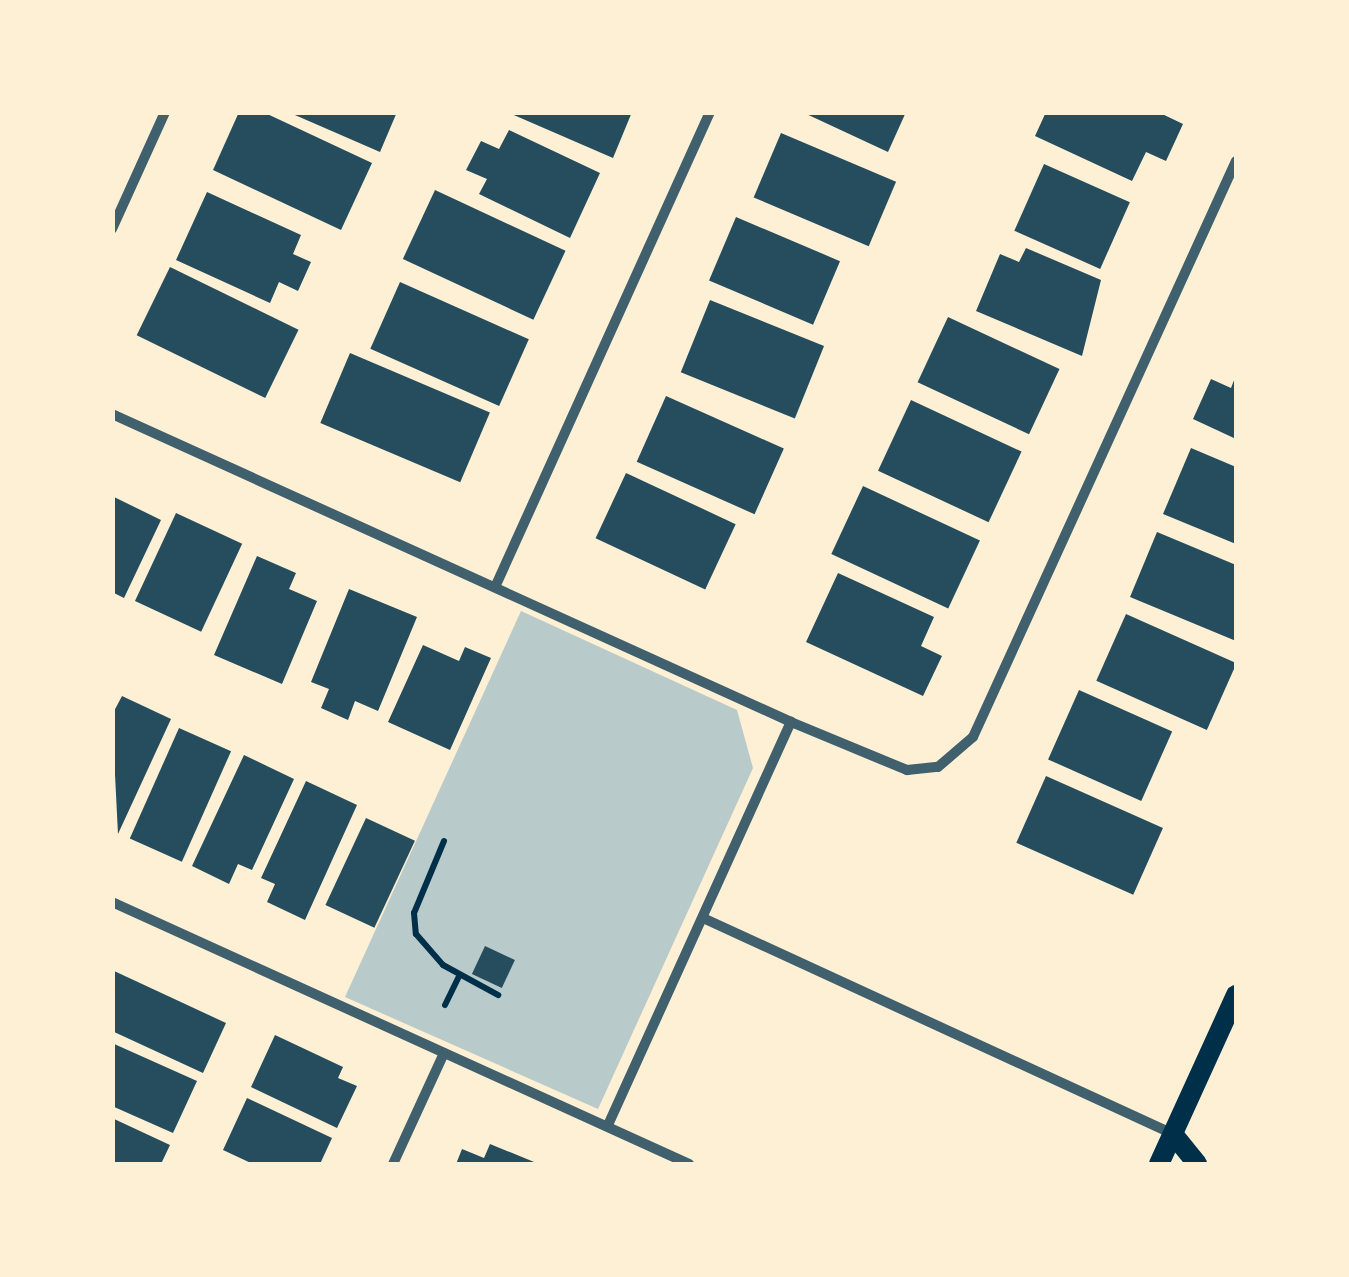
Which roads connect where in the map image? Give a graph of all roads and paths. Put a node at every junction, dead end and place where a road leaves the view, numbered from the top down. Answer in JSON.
{"nodes":[{"id":1,"x":165,"y":112,"type":"edge"},
{"id":2,"x":710,"y":112,"type":"edge"},
{"id":3,"x":1236,"y":161,"type":"edge"},
{"id":4,"x":112,"y":229,"type":"edge"},
{"id":5,"x":112,"y":414,"type":"edge"},
{"id":6,"x":496,"y":585,"type":"junction"},
{"id":7,"x":791,"y":722,"type":"junction"},
{"id":8,"x":444,"y":841,"type":"dead end"},
{"id":9,"x":112,"y":902,"type":"edge"},
{"id":10,"x":703,"y":918,"type":"junction"},
{"id":11,"x":458,"y":976,"type":"junction"},
{"id":12,"x":498,"y":995,"type":"dead end"},
{"id":13,"x":1236,"y":995,"type":"edge"},
{"id":14,"x":446,"y":1005,"type":"dead end"},
{"id":15,"x":444,"y":1053,"type":"junction"},
{"id":16,"x":608,"y":1125,"type":"junction"},
{"id":17,"x":1172,"y":1134,"type":"junction"},
{"id":18,"x":393,"y":1164,"type":"edge"},
{"id":19,"x":689,"y":1164,"type":"edge"},
{"id":20,"x":1159,"y":1164,"type":"edge"},
{"id":21,"x":1197,"y":1164,"type":"edge"}],
"edges":[{"from":1,"to":4,"type":"street"},
{"from":2,"to":6,"type":"street"},
{"from":3,"to":7,"type":"street"},
{"from":5,"to":6,"type":"street"},
{"from":6,"to":7,"type":"street"},
{"from":7,"to":10,"type":"street"},
{"from":8,"to":11,"type":"path"},
{"from":9,"to":15,"type":"street"},
{"from":10,"to":16,"type":"street"},
{"from":10,"to":17,"type":"street"},
{"from":11,"to":12,"type":"path"},
{"from":11,"to":14,"type":"path"},
{"from":13,"to":17,"type":"main road"},
{"from":15,"to":16,"type":"street"},
{"from":15,"to":18,"type":"street"},
{"from":16,"to":19,"type":"street"},
{"from":17,"to":20,"type":"main road"},
{"from":17,"to":21,"type":"main road"}]}
